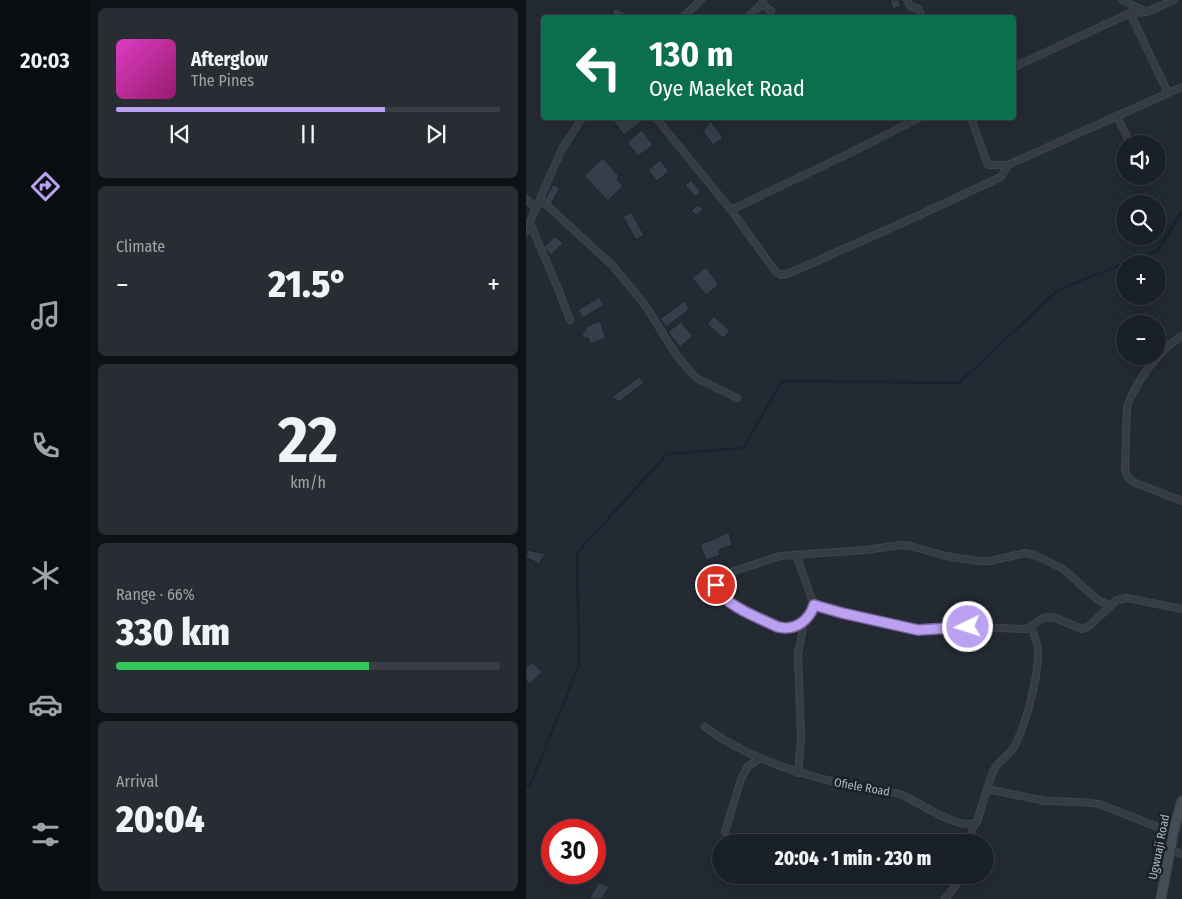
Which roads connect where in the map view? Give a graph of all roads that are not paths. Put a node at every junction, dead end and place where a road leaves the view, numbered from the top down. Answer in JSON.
{"nodes":[{"id":1,"x":701,"y":0,"type":"edge"},
{"id":2,"x":907,"y":0,"type":"edge"},
{"id":3,"x":1122,"y":0,"type":"edge"},
{"id":4,"x":1174,"y":0,"type":"edge"},
{"id":5,"x":762,"y":2,"type":"edge"},
{"id":6,"x":771,"y":11,"type":"dead end"},
{"id":7,"x":1130,"y":12,"type":"junction"},
{"id":8,"x":1147,"y":12,"type":"junction"},
{"id":9,"x":685,"y":15,"type":"edge"},
{"id":10,"x":751,"y":15,"type":"edge"},
{"id":11,"x":922,"y":15,"type":"edge"},
{"id":12,"x":1016,"y":66,"type":"edge"},
{"id":13,"x":1182,"y":87,"type":"edge"},
{"id":14,"x":1168,"y":93,"type":"junction"},
{"id":15,"x":1117,"y":117,"type":"junction"},
{"id":16,"x":581,"y":120,"type":"edge"},
{"id":17,"x":658,"y":120,"type":"edge"},
{"id":18,"x":915,"y":120,"type":"edge"},
{"id":19,"x":972,"y":120,"type":"edge"},
{"id":20,"x":1126,"y":135,"type":"edge"},
{"id":21,"x":1008,"y":165,"type":"junction"},
{"id":22,"x":526,"y":199,"type":"edge"},
{"id":23,"x":540,"y":199,"type":"junction"},
{"id":24,"x":536,"y":208,"type":"junction"},
{"id":25,"x":731,"y":210,"type":"junction"},
{"id":26,"x":530,"y":223,"type":"junction"},
{"id":27,"x":526,"y":231,"type":"edge"},
{"id":28,"x":570,"y":320,"type":"dead end"},
{"id":29,"x":1182,"y":336,"type":"edge"},
{"id":30,"x":737,"y":398,"type":"dead end"},
{"id":31,"x":1182,"y":501,"type":"edge"},
{"id":32,"x":796,"y":555,"type":"junction"},
{"id":33,"x":814,"y":605,"type":"junction"},
{"id":34,"x":1110,"y":605,"type":"junction"},
{"id":35,"x":1182,"y":609,"type":"edge"},
{"id":36,"x":804,"y":622,"type":"junction"},
{"id":37,"x":1031,"y":627,"type":"junction"},
{"id":38,"x":705,"y":726,"type":"dead end"},
{"id":39,"x":761,"y":758,"type":"junction"},
{"id":40,"x":798,"y":773,"type":"junction"},
{"id":41,"x":987,"y":789,"type":"junction"},
{"id":42,"x":1182,"y":801,"type":"edge"},
{"id":43,"x":974,"y":824,"type":"junction"},
{"id":44,"x":725,"y":832,"type":"dead end"},
{"id":45,"x":1173,"y":833,"type":"junction"},
{"id":46,"x":971,"y":834,"type":"edge"},
{"id":47,"x":1170,"y":850,"type":"junction"},
{"id":48,"x":1182,"y":854,"type":"edge"},
{"id":49,"x":956,"y":884,"type":"edge"},
{"id":50,"x":945,"y":899,"type":"edge"},
{"id":51,"x":1162,"y":899,"type":"edge"}],
"edges":[{"from":1,"to":9,"type":"street"},
{"from":2,"to":11,"type":"street"},
{"from":3,"to":8,"type":"street"},
{"from":4,"to":8,"type":"street"},
{"from":5,"to":6,"type":"street"},
{"from":5,"to":10,"type":"street"},
{"from":7,"to":8,"type":"street"},
{"from":7,"to":12,"type":"street"},
{"from":7,"to":14,"type":"street"},
{"from":13,"to":14,"type":"street"},
{"from":14,"to":15,"type":"street"},
{"from":15,"to":20,"type":"street"},
{"from":15,"to":21,"type":"street"},
{"from":16,"to":23,"type":"street"},
{"from":17,"to":25,"type":"street"},
{"from":18,"to":25,"type":"street"},
{"from":19,"to":21,"type":"street"},
{"from":21,"to":25,"type":"street"},
{"from":22,"to":24,"type":"street"},
{"from":23,"to":24,"type":"street"},
{"from":23,"to":30,"type":"street"},
{"from":24,"to":26,"type":"street"},
{"from":26,"to":27,"type":"street"},
{"from":26,"to":28,"type":"street"},
{"from":29,"to":31,"type":"street"},
{"from":32,"to":33,"type":"street"},
{"from":32,"to":34,"type":"street"},
{"from":32,"to":36,"type":"street"},
{"from":33,"to":36,"type":"street"},
{"from":33,"to":37,"type":"street"},
{"from":34,"to":35,"type":"street"},
{"from":34,"to":37,"type":"street"},
{"from":36,"to":40,"type":"street"},
{"from":37,"to":41,"type":"street"},
{"from":38,"to":39,"type":"street","name":"Ofiele Road"},
{"from":39,"to":40,"type":"street","name":"Ofiele Road"},
{"from":39,"to":44,"type":"street"},
{"from":40,"to":43,"type":"street","name":"Ofiele Road"},
{"from":41,"to":43,"type":"street"},
{"from":41,"to":45,"type":"street"},
{"from":42,"to":45,"type":"main road","name":"Ugwuaji Road"},
{"from":43,"to":46,"type":"street"},
{"from":45,"to":47,"type":"main road","name":"Ugwuaji Road"},
{"from":47,"to":48,"type":"street"},
{"from":47,"to":51,"type":"main road","name":"Ugwuaji Road"},
{"from":49,"to":50,"type":"street"}]}
